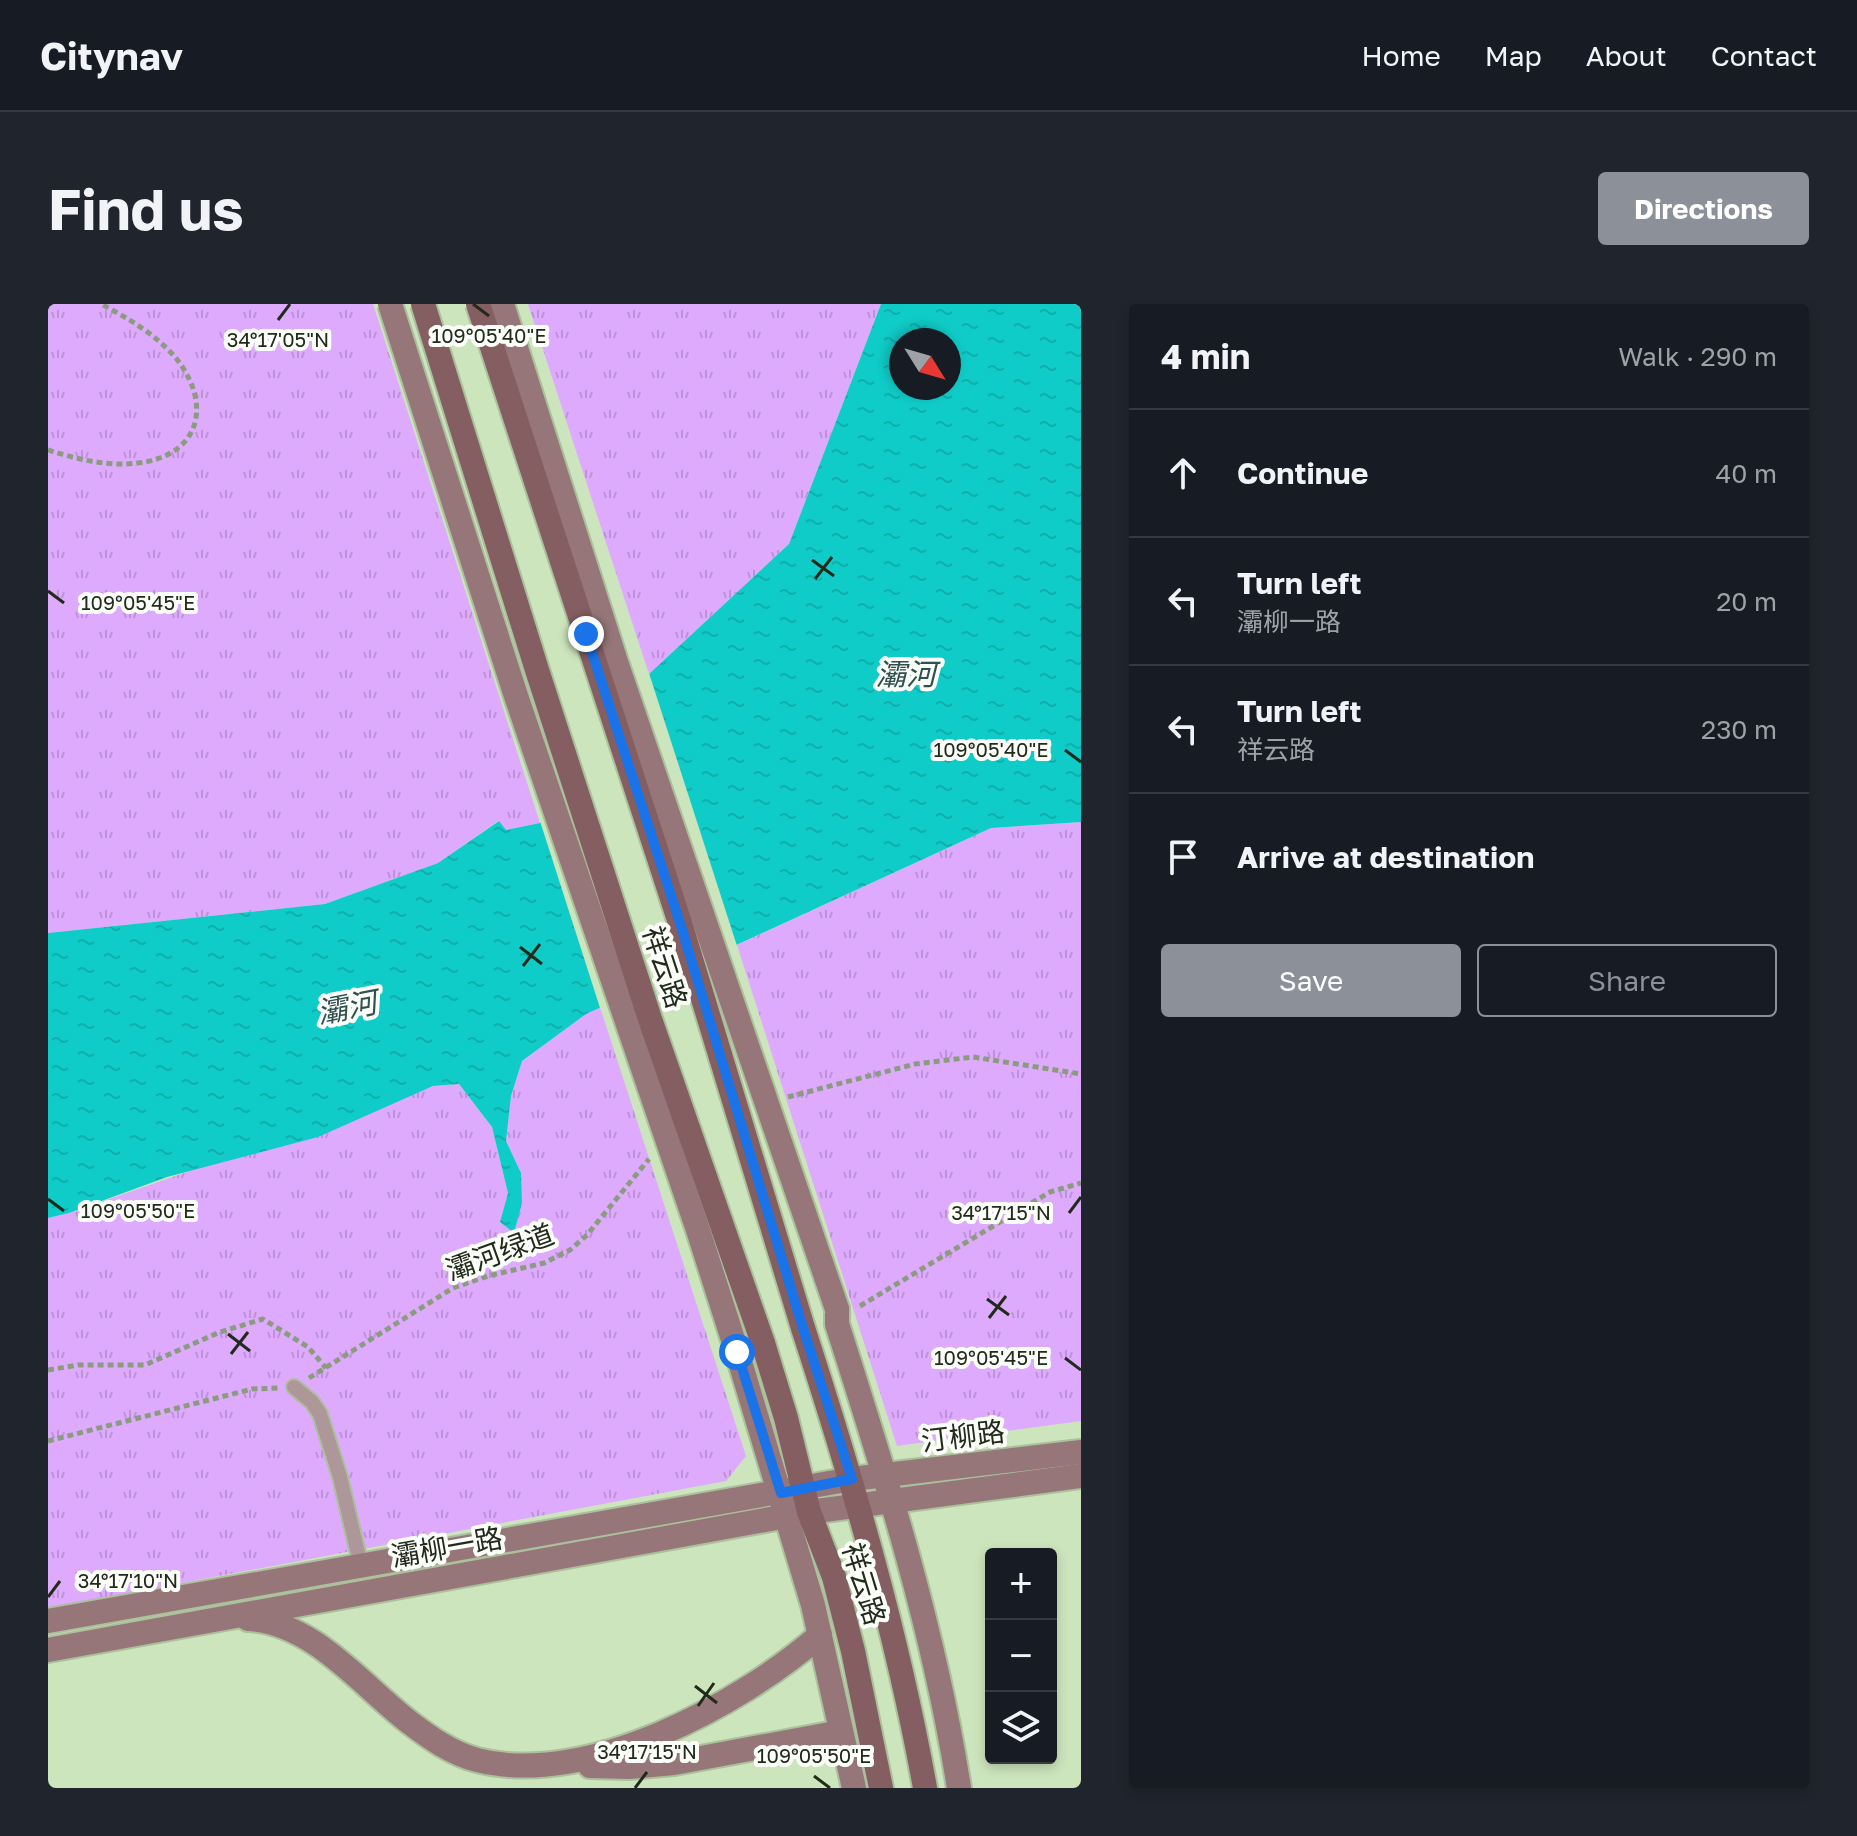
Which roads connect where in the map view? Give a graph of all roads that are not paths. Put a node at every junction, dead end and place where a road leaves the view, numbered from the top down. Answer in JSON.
{"nodes":[{"id":1,"x":390,"y":304,"type":"edge"},
{"id":2,"x":423,"y":304,"type":"edge"},
{"id":3,"x":478,"y":304,"type":"edge"},
{"id":4,"x":502,"y":304,"type":"edge"},
{"id":5,"x":294,"y":1387,"type":"road end"},
{"id":6,"x":1081,"y":1452,"type":"edge"},
{"id":7,"x":886,"y":1475,"type":"junction"},
{"id":8,"x":1081,"y":1476,"type":"edge"},
{"id":9,"x":852,"y":1479,"type":"junction"},
{"id":10,"x":792,"y":1491,"type":"junction"},
{"id":11,"x":893,"y":1502,"type":"junction"},
{"id":12,"x":856,"y":1507,"type":"junction"},
{"id":13,"x":798,"y":1515,"type":"junction"},
{"id":14,"x":361,"y":1566,"type":"junction"},
{"id":15,"x":226,"y":1618,"type":"junction"},
{"id":16,"x":48,"y":1621,"type":"edge"},
{"id":17,"x":820,"y":1635,"type":"junction"},
{"id":18,"x":48,"y":1650,"type":"edge"},
{"id":19,"x":841,"y":1732,"type":"junction"},
{"id":20,"x":532,"y":1764,"type":"junction"},
{"id":21,"x":854,"y":1788,"type":"edge"},
{"id":22,"x":881,"y":1788,"type":"edge"},
{"id":23,"x":925,"y":1788,"type":"edge"},
{"id":24,"x":959,"y":1788,"type":"edge"}],
"edges":[{"from":1,"to":10,"type":"street","bridge":true},
{"from":2,"to":10,"type":"main road","name":"祥云路","bridge":true},
{"from":3,"to":9,"type":"main road","name":"祥云路","bridge":true},
{"from":4,"to":7,"type":"street","bridge":true},
{"from":5,"to":14,"type":"lane"},
{"from":6,"to":7,"type":"street","name":"汀柳路"},
{"from":7,"to":9,"type":"street","name":"汀柳路"},
{"from":7,"to":11,"type":"street"},
{"from":8,"to":11,"type":"street","name":"汀柳路"},
{"from":9,"to":10,"type":"street","name":"灞柳一路"},
{"from":9,"to":12,"type":"main road","name":"祥云路"},
{"from":10,"to":13,"type":"main road","name":"祥云路"},
{"from":10,"to":14,"type":"street","name":"灞柳一路"},
{"from":11,"to":12,"type":"street","name":"汀柳路"},
{"from":11,"to":24,"type":"street"},
{"from":12,"to":13,"type":"street","name":"灞柳一路"},
{"from":12,"to":23,"type":"main road","name":"祥云路"},
{"from":13,"to":15,"type":"street","name":"灞柳一路"},
{"from":13,"to":17,"type":"street"},
{"from":13,"to":22,"type":"main road","name":"祥云路"},
{"from":14,"to":16,"type":"street","name":"灞柳一路"},
{"from":15,"to":18,"type":"street","name":"灞柳一路"},
{"from":15,"to":20,"type":"street"},
{"from":17,"to":19,"type":"street"},
{"from":17,"to":20,"type":"street"},
{"from":19,"to":20,"type":"street"},
{"from":19,"to":21,"type":"street"}]}
